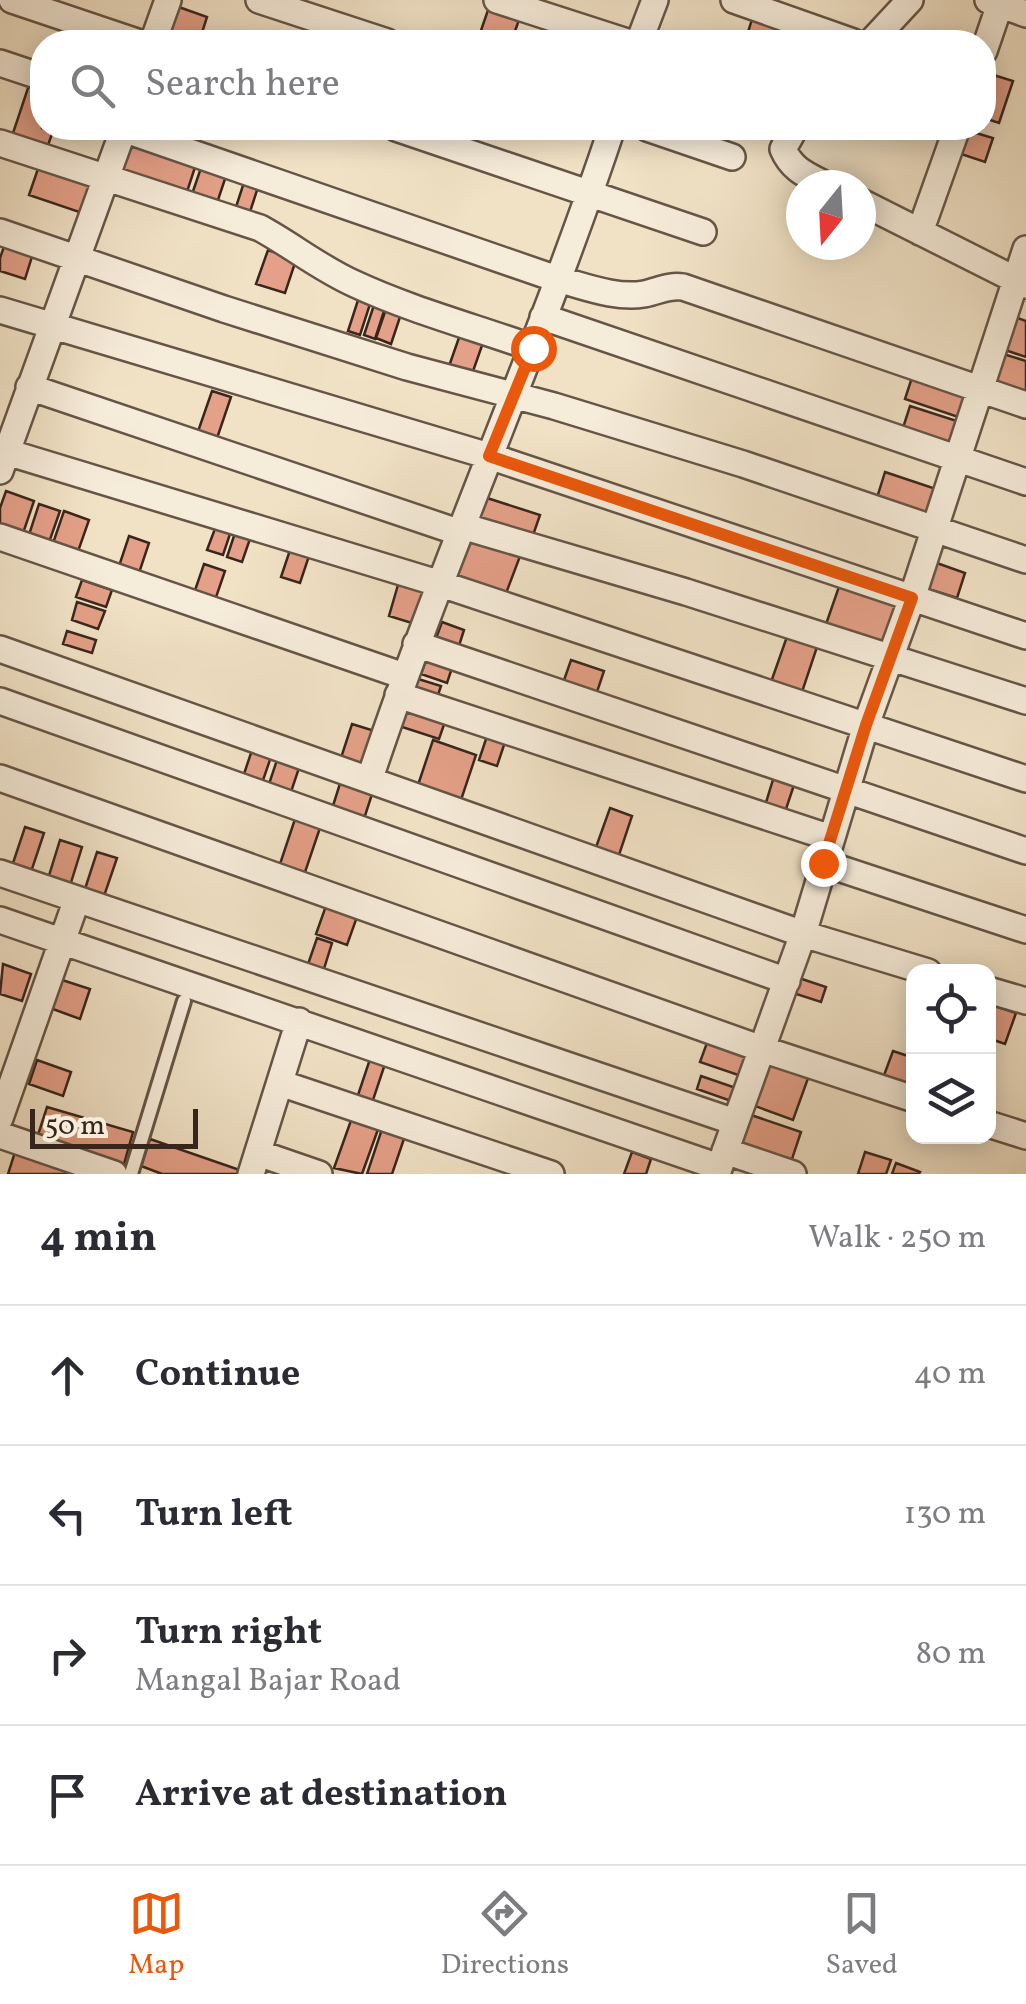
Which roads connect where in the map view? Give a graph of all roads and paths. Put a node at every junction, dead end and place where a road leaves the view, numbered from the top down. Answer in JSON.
{"nodes":[{"id":1,"x":12,"y":0,"type":"edge"},
{"id":2,"x":168,"y":0,"type":"edge"},
{"id":3,"x":259,"y":0,"type":"edge"},
{"id":4,"x":497,"y":0,"type":"edge"},
{"id":5,"x":655,"y":0,"type":"edge"},
{"id":6,"x":734,"y":0,"type":"edge"},
{"id":7,"x":910,"y":0,"type":"edge"},
{"id":8,"x":994,"y":2,"type":"edge"},
{"id":9,"x":1026,"y":14,"type":"edge"},
{"id":10,"x":101,"y":30,"type":"edge"},
{"id":11,"x":157,"y":30,"type":"edge"},
{"id":12,"x":350,"y":30,"type":"edge"},
{"id":13,"x":590,"y":30,"type":"edge"},
{"id":14,"x":644,"y":30,"type":"edge"},
{"id":15,"x":819,"y":30,"type":"edge"},
{"id":16,"x":882,"y":30,"type":"edge"},
{"id":17,"x":988,"y":30,"type":"edge"},
{"id":18,"x":0,"y":63,"type":"edge"},
{"id":19,"x":30,"y":73,"type":"edge"},
{"id":20,"x":119,"y":140,"type":"edge"},
{"id":21,"x":157,"y":140,"type":"edge"},
{"id":22,"x":433,"y":140,"type":"edge"},
{"id":23,"x":608,"y":140,"type":"edge"},
{"id":24,"x":683,"y":140,"type":"edge"},
{"id":25,"x":788,"y":140,"type":"edge"},
{"id":26,"x":953,"y":140,"type":"edge"},
{"id":27,"x":0,"y":144,"type":"edge"},
{"id":28,"x":732,"y":156,"type":"dead end"},
{"id":29,"x":797,"y":170,"type":"edge"},
{"id":30,"x":105,"y":180,"type":"junction"},
{"id":31,"x":591,"y":191,"type":"junction"},
{"id":32,"x":876,"y":210,"type":"edge"},
{"id":33,"x":0,"y":232,"type":"edge"},
{"id":34,"x":702,"y":232,"type":"dead end"},
{"id":35,"x":920,"y":232,"type":"junction"},
{"id":36,"x":1026,"y":249,"type":"edge"},
{"id":37,"x":76,"y":260,"type":"junction"},
{"id":38,"x":557,"y":279,"type":"junction"},
{"id":39,"x":1021,"y":282,"type":"edge"},
{"id":40,"x":0,"y":310,"type":"edge"},
{"id":41,"x":543,"y":317,"type":"junction"},
{"id":42,"x":51,"y":326,"type":"junction"},
{"id":43,"x":533,"y":348,"type":"junction"},
{"id":44,"x":28,"y":387,"type":"junction"},
{"id":45,"x":981,"y":390,"type":"junction"},
{"id":46,"x":516,"y":395,"type":"junction"},
{"id":47,"x":1026,"y":406,"type":"edge"},
{"id":48,"x":489,"y":456,"type":"junction"},
{"id":49,"x":2,"y":458,"type":"edge"},
{"id":50,"x":958,"y":459,"type":"junction"},
{"id":51,"x":1026,"y":482,"type":"edge"},
{"id":52,"x":462,"y":526,"type":"junction"},
{"id":53,"x":936,"y":529,"type":"junction"},
{"id":54,"x":0,"y":537,"type":"edge"},
{"id":55,"x":1026,"y":560,"type":"edge"},
{"id":56,"x":441,"y":584,"type":"junction"},
{"id":57,"x":912,"y":598,"type":"junction"},
{"id":58,"x":1026,"y":636,"type":"edge"},
{"id":59,"x":416,"y":644,"type":"junction"},
{"id":60,"x":0,"y":649,"type":"edge"},
{"id":61,"x":890,"y":656,"type":"junction"},
{"id":62,"x":401,"y":686,"type":"junction"},
{"id":63,"x":0,"y":701,"type":"edge"},
{"id":64,"x":1026,"y":701,"type":"edge"},
{"id":65,"x":866,"y":725,"type":"junction"},
{"id":66,"x":0,"y":778,"type":"edge"},
{"id":67,"x":370,"y":778,"type":"junction"},
{"id":68,"x":1026,"y":779,"type":"edge"},
{"id":69,"x":845,"y":790,"type":"junction"},
{"id":70,"x":827,"y":851,"type":"junction"},
{"id":71,"x":1026,"y":851,"type":"edge"},
{"id":72,"x":0,"y":873,"type":"edge"},
{"id":73,"x":78,"y":900,"type":"junction"},
{"id":74,"x":0,"y":920,"type":"edge"},
{"id":75,"x":1026,"y":930,"type":"edge"},
{"id":76,"x":804,"y":934,"type":"junction"},
{"id":77,"x":63,"y":940,"type":"junction"},
{"id":78,"x":906,"y":965,"type":"edge"},
{"id":79,"x":787,"y":980,"type":"junction"},
{"id":80,"x":996,"y":992,"type":"edge"},
{"id":81,"x":1026,"y":1001,"type":"edge"},
{"id":82,"x":184,"y":1002,"type":"dead end"},
{"id":83,"x":299,"y":1022,"type":"junction"},
{"id":84,"x":762,"y":1049,"type":"junction"},
{"id":85,"x":280,"y":1083,"type":"junction"},
{"id":86,"x":906,"y":1096,"type":"edge"},
{"id":87,"x":0,"y":1118,"type":"edge"},
{"id":88,"x":735,"y":1122,"type":"junction"},
{"id":89,"x":996,"y":1127,"type":"edge"},
{"id":90,"x":0,"y":1136,"type":"edge"},
{"id":91,"x":1026,"y":1136,"type":"edge"},
{"id":92,"x":254,"y":1163,"type":"edge"},
{"id":93,"x":720,"y":1164,"type":"edge"},
{"id":94,"x":114,"y":1174,"type":"edge"},
{"id":95,"x":130,"y":1174,"type":"edge"},
{"id":96,"x":319,"y":1174,"type":"edge"},
{"id":97,"x":551,"y":1174,"type":"edge"},
{"id":98,"x":793,"y":1174,"type":"edge"}],
"edges":[{"from":1,"to":10,"type":"street"},
{"from":2,"to":11,"type":"street"},
{"from":3,"to":12,"type":"street"},
{"from":4,"to":13,"type":"street"},
{"from":5,"to":14,"type":"street"},
{"from":6,"to":15,"type":"street"},
{"from":7,"to":16,"type":"street"},
{"from":8,"to":9,"type":"street"},
{"from":8,"to":17,"type":"street"},
{"from":18,"to":19,"type":"street"},
{"from":20,"to":30,"type":"street"},
{"from":21,"to":38,"type":"street"},
{"from":22,"to":31,"type":"street"},
{"from":23,"to":31,"type":"street"},
{"from":24,"to":28,"type":"street"},
{"from":25,"to":29,"type":"street"},
{"from":26,"to":35,"type":"street"},
{"from":27,"to":30,"type":"street"},
{"from":30,"to":37,"type":"street"},
{"from":30,"to":43,"type":"street"},
{"from":31,"to":34,"type":"street"},
{"from":31,"to":38,"type":"street"},
{"from":32,"to":35,"type":"street"},
{"from":33,"to":37,"type":"street"},
{"from":35,"to":39,"type":"street"},
{"from":36,"to":39,"type":"street"},
{"from":37,"to":42,"type":"street"},
{"from":37,"to":46,"type":"street"},
{"from":38,"to":41,"type":"street"},
{"from":38,"to":45,"type":"street"},
{"from":39,"to":45,"type":"street"},
{"from":40,"to":42,"type":"street"},
{"from":41,"to":43,"type":"street"},
{"from":41,"to":50,"type":"street"},
{"from":42,"to":44,"type":"street"},
{"from":42,"to":48,"type":"street"},
{"from":43,"to":46,"type":"street"},
{"from":44,"to":49,"type":"street"},
{"from":44,"to":52,"type":"street"},
{"from":45,"to":47,"type":"street"},
{"from":45,"to":50,"type":"street"},
{"from":46,"to":48,"type":"street"},
{"from":46,"to":53,"type":"street"},
{"from":48,"to":52,"type":"street"},
{"from":48,"to":57,"type":"street"},
{"from":49,"to":56,"type":"street"},
{"from":50,"to":51,"type":"street"},
{"from":50,"to":53,"type":"street"},
{"from":52,"to":56,"type":"street"},
{"from":52,"to":61,"type":"street"},
{"from":53,"to":55,"type":"street"},
{"from":53,"to":57,"type":"street"},
{"from":54,"to":62,"type":"street"},
{"from":56,"to":59,"type":"street"},
{"from":56,"to":65,"type":"street"},
{"from":57,"to":58,"type":"street"},
{"from":57,"to":61,"type":"street"},
{"from":59,"to":62,"type":"street"},
{"from":59,"to":69,"type":"street"},
{"from":60,"to":67,"type":"street"},
{"from":61,"to":64,"type":"street"},
{"from":61,"to":65,"type":"street"},
{"from":62,"to":67,"type":"street"},
{"from":62,"to":70,"type":"street"},
{"from":63,"to":79,"type":"street"},
{"from":65,"to":68,"type":"street"},
{"from":65,"to":69,"type":"street"},
{"from":66,"to":84,"type":"street"},
{"from":67,"to":76,"type":"street"},
{"from":69,"to":70,"type":"street"},
{"from":69,"to":71,"type":"street"},
{"from":70,"to":75,"type":"street"},
{"from":70,"to":76,"type":"street"},
{"from":72,"to":73,"type":"street"},
{"from":73,"to":77,"type":"street"},
{"from":73,"to":88,"type":"street"},
{"from":74,"to":77,"type":"street"},
{"from":76,"to":78,"type":"street"},
{"from":76,"to":79,"type":"street"},
{"from":77,"to":83,"type":"street"},
{"from":77,"to":87,"type":"street"},
{"from":79,"to":84,"type":"street"},
{"from":80,"to":81,"type":"street"},
{"from":82,"to":95,"type":"lane"},
{"from":83,"to":85,"type":"street"},
{"from":83,"to":93,"type":"street"},
{"from":84,"to":86,"type":"street"},
{"from":84,"to":88,"type":"street"},
{"from":85,"to":92,"type":"street"},
{"from":85,"to":97,"type":"street"},
{"from":88,"to":93,"type":"street"},
{"from":89,"to":91,"type":"street"},
{"from":90,"to":94,"type":"street"},
{"from":92,"to":96,"type":"street"},
{"from":93,"to":98,"type":"street"}]}
